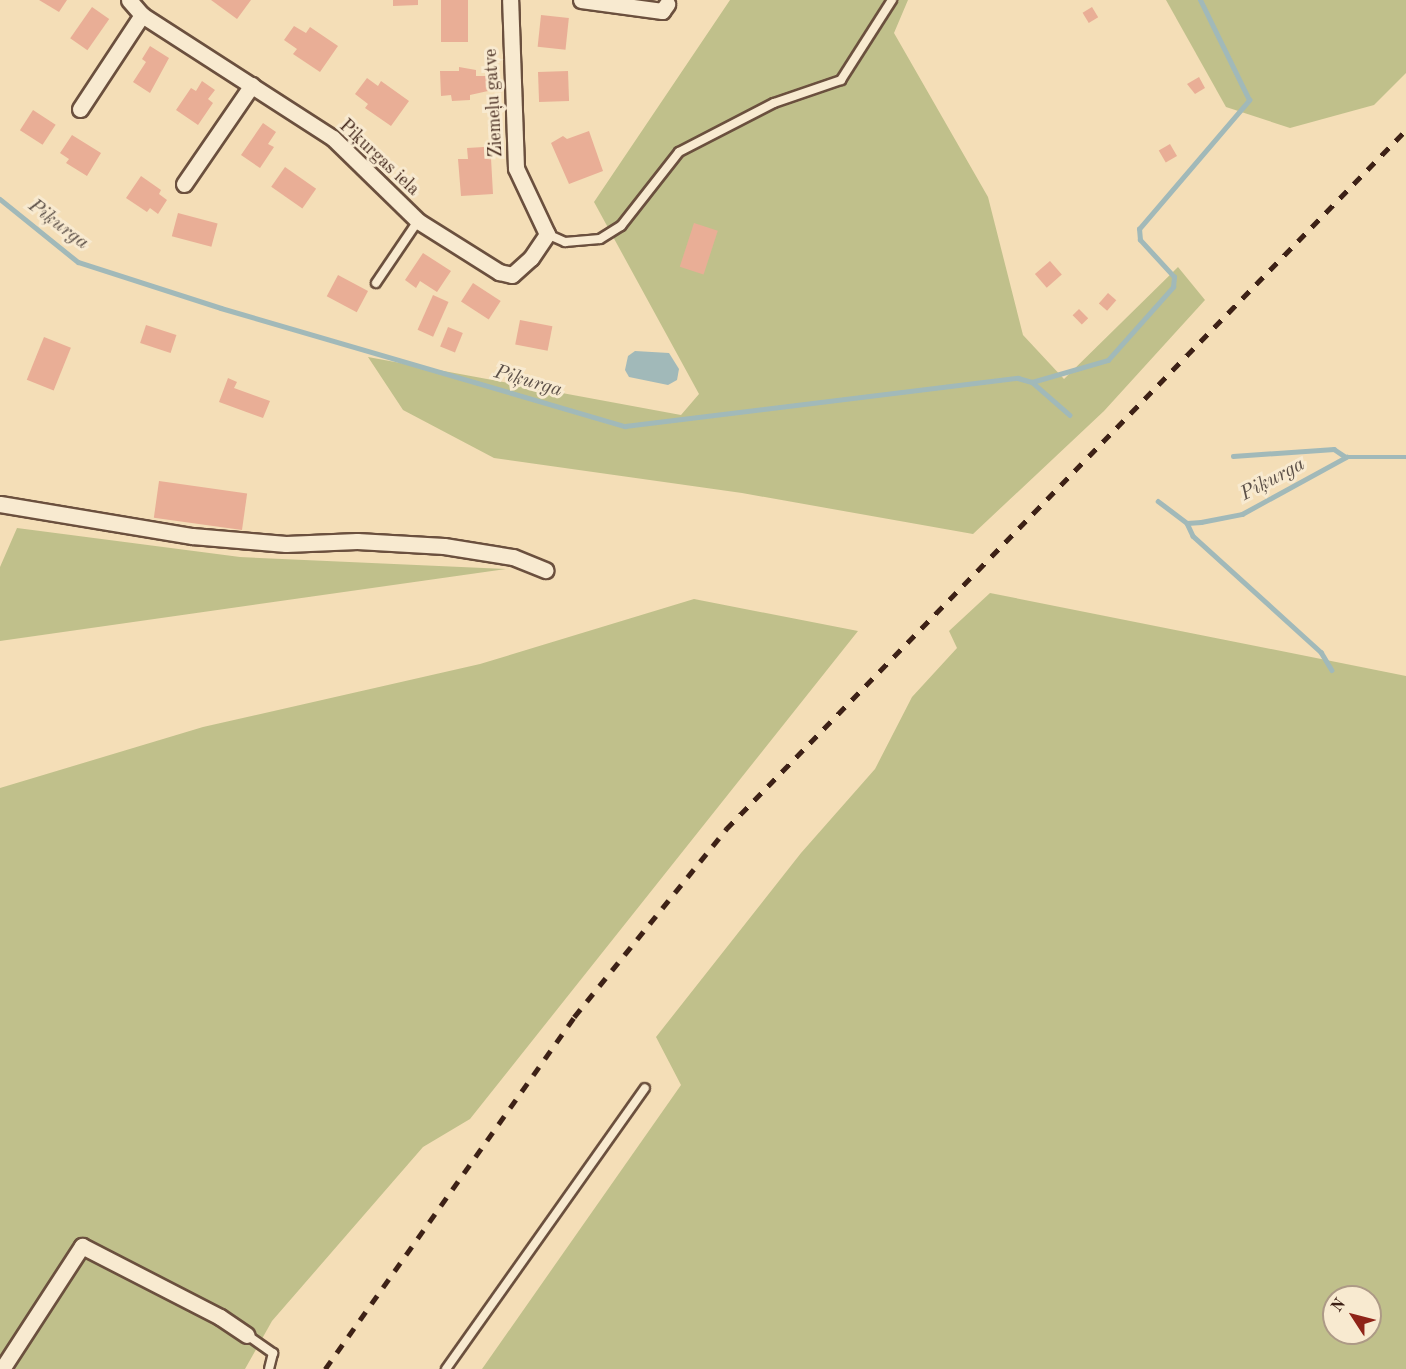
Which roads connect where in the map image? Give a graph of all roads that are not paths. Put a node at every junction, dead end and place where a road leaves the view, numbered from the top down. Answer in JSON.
{"nodes":[{"id":1,"x":129,"y":0,"type":"edge"},
{"id":2,"x":510,"y":0,"type":"edge"},
{"id":3,"x":580,"y":0,"type":"edge"},
{"id":4,"x":892,"y":0,"type":"edge"},
{"id":5,"x":667,"y":4,"type":"dead end"},
{"id":6,"x":142,"y":15,"type":"junction"},
{"id":7,"x":252,"y":85,"type":"junction"},
{"id":8,"x":80,"y":109,"type":"dead end"},
{"id":9,"x":184,"y":184,"type":"dead end"},
{"id":10,"x":418,"y":221,"type":"junction"},
{"id":11,"x":547,"y":234,"type":"junction"},
{"id":12,"x":376,"y":283,"type":"dead end"},
{"id":13,"x":0,"y":504,"type":"edge"},
{"id":14,"x":546,"y":570,"type":"dead end"},
{"id":15,"x":645,"y":1088,"type":"dead end"},
{"id":16,"x":247,"y":1335,"type":"joint"},
{"id":17,"x":2,"y":1369,"type":"edge"},
{"id":18,"x":270,"y":1369,"type":"edge"},
{"id":19,"x":446,"y":1369,"type":"edge"}],
"edges":[{"from":1,"to":6,"type":"street","name":"Piķurgas iela"},
{"from":2,"to":11,"type":"street","name":"Ziemeļu gatve"},
{"from":3,"to":5,"type":"street"},
{"from":4,"to":11,"type":"lane"},
{"from":6,"to":7,"type":"street","name":"Piķurgas iela"},
{"from":6,"to":8,"type":"street"},
{"from":7,"to":9,"type":"street"},
{"from":7,"to":10,"type":"street","name":"Piķurgas iela"},
{"from":10,"to":11,"type":"street","name":"Piķurgas iela"},
{"from":10,"to":12,"type":"lane","name":"Piķurgas iela"},
{"from":13,"to":14,"type":"street"},
{"from":15,"to":19,"type":"lane"},
{"from":16,"to":17,"type":"street"},
{"from":16,"to":18,"type":"lane"}]}
